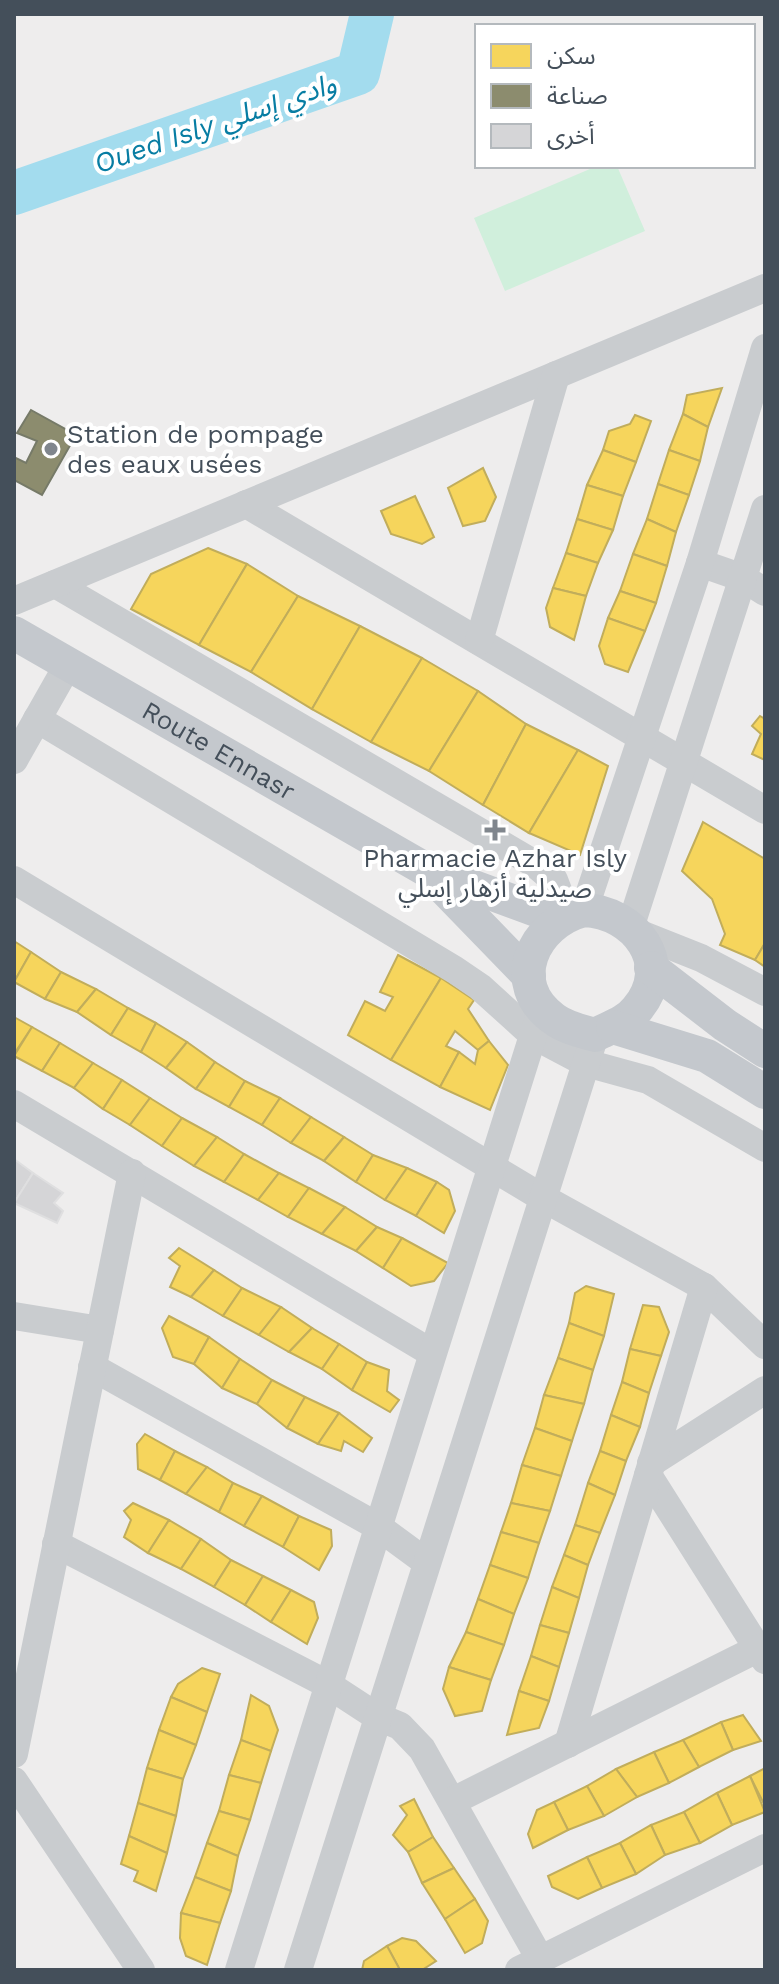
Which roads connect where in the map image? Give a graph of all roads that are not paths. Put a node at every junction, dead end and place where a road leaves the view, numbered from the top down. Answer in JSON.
{"nodes":[{"id":1,"x":765,"y":288,"type":"edge"},
{"id":2,"x":765,"y":348,"type":"edge"},
{"id":3,"x":556,"y":375,"type":"junction"},
{"id":4,"x":756,"y":416,"type":"edge"},
{"id":5,"x":246,"y":504,"type":"junction"},
{"id":6,"x":765,"y":509,"type":"edge"},
{"id":7,"x":700,"y":563,"type":"junction"},
{"id":8,"x":55,"y":584,"type":"junction"},
{"id":9,"x":754,"y":585,"type":"edge"},
{"id":10,"x":14,"y":601,"type":"edge"},
{"id":11,"x":14,"y":633,"type":"edge"},
{"id":12,"x":479,"y":641,"type":"junction"},
{"id":13,"x":69,"y":663,"type":"junction"},
{"id":14,"x":37,"y":719,"type":"junction"},
{"id":15,"x":644,"y":738,"type":"junction"},
{"id":16,"x":14,"y":760,"type":"edge"},
{"id":17,"x":684,"y":761,"type":"junction"},
{"id":18,"x":765,"y":810,"type":"edge"},
{"id":19,"x":425,"y":869,"type":"junction"},
{"id":20,"x":14,"y":880,"type":"edge"},
{"id":21,"x":570,"y":914,"type":"junction"},
{"id":22,"x":634,"y":929,"type":"junction"},
{"id":23,"x":651,"y":968,"type":"junction"},
{"id":24,"x":765,"y":992,"type":"edge"},
{"id":25,"x":535,"y":1006,"type":"junction"},
{"id":26,"x":598,"y":1042,"type":"junction"},
{"id":27,"x":765,"y":1051,"type":"edge"},
{"id":28,"x":765,"y":1092,"type":"edge"},
{"id":29,"x":14,"y":1104,"type":"edge"},
{"id":30,"x":765,"y":1148,"type":"edge"},
{"id":31,"x":491,"y":1165,"type":"junction"},
{"id":32,"x":132,"y":1173,"type":"junction"},
{"id":33,"x":543,"y":1198,"type":"junction"},
{"id":34,"x":704,"y":1287,"type":"junction"},
{"id":35,"x":14,"y":1316,"type":"edge"},
{"id":36,"x":100,"y":1330,"type":"junction"},
{"id":37,"x":765,"y":1345,"type":"edge"},
{"id":38,"x":432,"y":1353,"type":"junction"},
{"id":39,"x":92,"y":1367,"type":"junction"},
{"id":40,"x":765,"y":1390,"type":"edge"},
{"id":41,"x":650,"y":1469,"type":"junction"},
{"id":42,"x":377,"y":1526,"type":"junction"},
{"id":43,"x":56,"y":1544,"type":"junction"},
{"id":44,"x":426,"y":1562,"type":"junction"},
{"id":45,"x":762,"y":1654,"type":"edge"},
{"id":46,"x":24,"y":1656,"type":"edge"},
{"id":47,"x":327,"y":1684,"type":"junction"},
{"id":48,"x":376,"y":1716,"type":"junction"},
{"id":49,"x":568,"y":1744,"type":"junction"},
{"id":50,"x":14,"y":1754,"type":"edge"},
{"id":51,"x":14,"y":1781,"type":"edge"},
{"id":52,"x":453,"y":1801,"type":"junction"},
{"id":53,"x":765,"y":1848,"type":"edge"},
{"id":54,"x":529,"y":1964,"type":"edge"},
{"id":55,"x":141,"y":1970,"type":"edge"},
{"id":56,"x":239,"y":1970,"type":"edge"},
{"id":57,"x":298,"y":1970,"type":"edge"}],
"edges":[{"from":1,"to":3,"type":"street"},
{"from":2,"to":4,"type":"street"},
{"from":3,"to":5,"type":"street"},
{"from":3,"to":12,"type":"street"},
{"from":4,"to":7,"type":"street"},
{"from":5,"to":8,"type":"street"},
{"from":5,"to":12,"type":"street"},
{"from":6,"to":9,"type":"street"},
{"from":7,"to":9,"type":"street"},
{"from":7,"to":15,"type":"street"},
{"from":8,"to":10,"type":"street"},
{"from":8,"to":21,"type":"street"},
{"from":9,"to":17,"type":"street"},
{"from":11,"to":13,"type":"main road","name":"Route Ennasr"},
{"from":12,"to":15,"type":"street"},
{"from":13,"to":14,"type":"street"},
{"from":13,"to":19,"type":"main road","name":"Route Ennasr"},
{"from":14,"to":16,"type":"street"},
{"from":14,"to":25,"type":"street"},
{"from":15,"to":17,"type":"street"},
{"from":15,"to":21,"type":"street"},
{"from":17,"to":18,"type":"street"},
{"from":17,"to":22,"type":"street"},
{"from":19,"to":21,"type":"main road","name":"Route Ennasr"},
{"from":19,"to":25,"type":"main road","name":"Route Ennasr"},
{"from":20,"to":31,"type":"street"},
{"from":21,"to":22,"type":"main road"},
{"from":21,"to":25,"type":"main road"},
{"from":22,"to":23,"type":"main road"},
{"from":22,"to":24,"type":"street"},
{"from":23,"to":26,"type":"main road"},
{"from":23,"to":27,"type":"main road"},
{"from":25,"to":26,"type":"main road"},
{"from":25,"to":31,"type":"street"},
{"from":26,"to":28,"type":"main road"},
{"from":26,"to":30,"type":"street"},
{"from":26,"to":33,"type":"street"},
{"from":29,"to":32,"type":"street"},
{"from":31,"to":33,"type":"street"},
{"from":31,"to":38,"type":"street"},
{"from":32,"to":36,"type":"street"},
{"from":32,"to":38,"type":"street"},
{"from":33,"to":34,"type":"street"},
{"from":33,"to":44,"type":"street"},
{"from":34,"to":37,"type":"street"},
{"from":34,"to":41,"type":"street"},
{"from":35,"to":36,"type":"street"},
{"from":36,"to":39,"type":"street"},
{"from":38,"to":42,"type":"street"},
{"from":39,"to":42,"type":"street"},
{"from":39,"to":43,"type":"street"},
{"from":40,"to":41,"type":"street"},
{"from":41,"to":45,"type":"street"},
{"from":41,"to":49,"type":"street"},
{"from":42,"to":44,"type":"street"},
{"from":42,"to":47,"type":"street"},
{"from":43,"to":46,"type":"street"},
{"from":43,"to":47,"type":"street"},
{"from":44,"to":48,"type":"street"},
{"from":45,"to":49,"type":"street"},
{"from":46,"to":50,"type":"street"},
{"from":47,"to":48,"type":"street"},
{"from":47,"to":56,"type":"street"},
{"from":48,"to":52,"type":"street"},
{"from":48,"to":57,"type":"street"},
{"from":49,"to":52,"type":"street"},
{"from":51,"to":55,"type":"street"},
{"from":52,"to":54,"type":"street"},
{"from":53,"to":54,"type":"street"}]}
